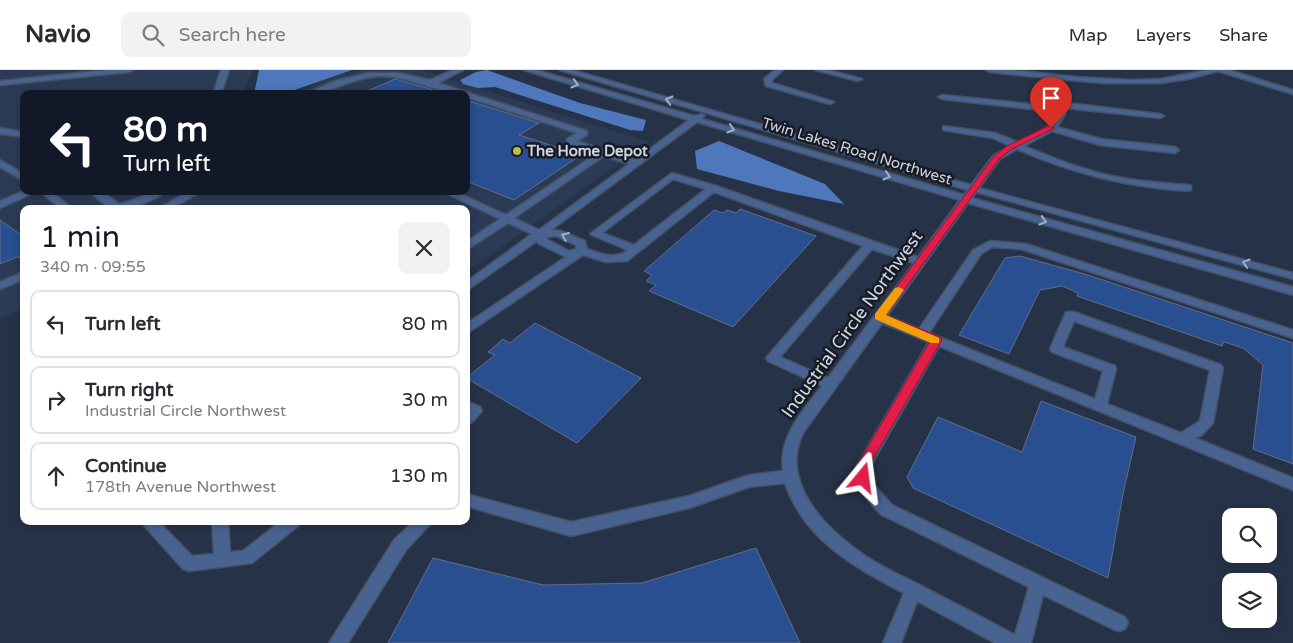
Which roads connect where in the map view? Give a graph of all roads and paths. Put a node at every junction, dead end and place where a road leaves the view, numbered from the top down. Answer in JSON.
{"nodes":[{"id":1,"x":129,"y":70,"type":"edge"},
{"id":2,"x":225,"y":70,"type":"edge"},
{"id":3,"x":459,"y":70,"type":"edge"},
{"id":4,"x":528,"y":70,"type":"edge"},
{"id":5,"x":564,"y":70,"type":"edge"},
{"id":6,"x":779,"y":70,"type":"edge"},
{"id":7,"x":818,"y":70,"type":"edge"},
{"id":8,"x":990,"y":70,"type":"edge"},
{"id":9,"x":1215,"y":70,"type":"edge"},
{"id":10,"x":1221,"y":70,"type":"edge"},
{"id":11,"x":1116,"y":72,"type":"dead end"},
{"id":12,"x":1045,"y":73,"type":"edge"},
{"id":13,"x":858,"y":79,"type":"dead end"},
{"id":14,"x":1122,"y":81,"type":"junction"},
{"id":15,"x":0,"y":83,"type":"edge"},
{"id":16,"x":431,"y":83,"type":"junction"},
{"id":17,"x":218,"y":90,"type":"edge"},
{"id":18,"x":319,"y":90,"type":"edge"},
{"id":19,"x":453,"y":90,"type":"edge"},
{"id":20,"x":1293,"y":92,"type":"edge"},
{"id":21,"x":470,"y":96,"type":"edge"},
{"id":22,"x":942,"y":97,"type":"dead end"},
{"id":23,"x":830,"y":102,"type":"dead end"},
{"id":24,"x":1062,"y":108,"type":"junction"},
{"id":25,"x":707,"y":110,"type":"junction"},
{"id":26,"x":1160,"y":116,"type":"dead end"},
{"id":27,"x":696,"y":118,"type":"junction"},
{"id":28,"x":946,"y":128,"type":"dead end"},
{"id":29,"x":1051,"y":128,"type":"junction"},
{"id":30,"x":0,"y":131,"type":"edge"},
{"id":31,"x":20,"y":134,"type":"edge"},
{"id":32,"x":1017,"y":145,"type":"junction"},
{"id":33,"x":1176,"y":150,"type":"dead end"},
{"id":34,"x":603,"y":153,"type":"junction"},
{"id":35,"x":0,"y":163,"type":"edge"},
{"id":36,"x":637,"y":163,"type":"junction"},
{"id":37,"x":20,"y":176,"type":"edge"},
{"id":38,"x":713,"y":188,"type":"junction"},
{"id":39,"x":1188,"y":188,"type":"dead end"},
{"id":40,"x":970,"y":194,"type":"junction"},
{"id":41,"x":24,"y":195,"type":"edge"},
{"id":42,"x":49,"y":195,"type":"edge"},
{"id":43,"x":100,"y":195,"type":"edge"},
{"id":44,"x":152,"y":195,"type":"edge"},
{"id":45,"x":190,"y":195,"type":"edge"},
{"id":46,"x":455,"y":195,"type":"edge"},
{"id":47,"x":0,"y":205,"type":"edge"},
{"id":48,"x":63,"y":205,"type":"edge"},
{"id":49,"x":115,"y":205,"type":"edge"},
{"id":50,"x":131,"y":205,"type":"edge"},
{"id":51,"x":170,"y":205,"type":"edge"},
{"id":52,"x":509,"y":219,"type":"junction"},
{"id":53,"x":540,"y":234,"type":"junction"},
{"id":54,"x":470,"y":244,"type":"edge"},
{"id":55,"x":870,"y":245,"type":"junction"},
{"id":56,"x":635,"y":249,"type":"junction"},
{"id":57,"x":582,"y":251,"type":"junction"},
{"id":58,"x":920,"y":261,"type":"junction"},
{"id":59,"x":1293,"y":276,"type":"edge"},
{"id":60,"x":20,"y":277,"type":"edge"},
{"id":61,"x":470,"y":285,"type":"edge"},
{"id":62,"x":0,"y":286,"type":"edge"},
{"id":63,"x":1293,"y":291,"type":"edge"},
{"id":64,"x":879,"y":317,"type":"junction"},
{"id":65,"x":470,"y":327,"type":"edge"},
{"id":66,"x":1293,"y":334,"type":"edge"},
{"id":67,"x":929,"y":337,"type":"junction"},
{"id":68,"x":830,"y":384,"type":"junction"},
{"id":69,"x":1100,"y":406,"type":"junction"},
{"id":70,"x":1181,"y":439,"type":"junction"},
{"id":71,"x":791,"y":476,"type":"junction"},
{"id":72,"x":1293,"y":484,"type":"edge"},
{"id":73,"x":470,"y":501,"type":"edge"},
{"id":74,"x":152,"y":525,"type":"edge"},
{"id":75,"x":220,"y":525,"type":"edge"},
{"id":76,"x":288,"y":525,"type":"edge"},
{"id":77,"x":421,"y":525,"type":"edge"},
{"id":78,"x":222,"y":561,"type":"junction"},
{"id":79,"x":1038,"y":583,"type":"junction"},
{"id":80,"x":913,"y":591,"type":"junction"},
{"id":81,"x":1119,"y":623,"type":"dead end"},
{"id":82,"x":338,"y":643,"type":"edge"},
{"id":83,"x":892,"y":643,"type":"edge"},
{"id":84,"x":1013,"y":643,"type":"edge"},
{"id":85,"x":1022,"y":643,"type":"edge"}],
"edges":[{"from":1,"to":15,"type":"street"},
{"from":2,"to":17,"type":"street"},
{"from":3,"to":16,"type":"street"},
{"from":4,"to":27,"type":"street","name":"Twin Lakes Road Northwest","one_way":true},
{"from":25,"to":5,"type":"street","name":"Twin Lakes Road Northwest","one_way":true},
{"from":6,"to":23,"type":"street"},
{"from":7,"to":13,"type":"street"},
{"from":8,"to":12,"type":"street"},
{"from":9,"to":14,"type":"street"},
{"from":10,"to":20,"type":"street"},
{"from":11,"to":14,"type":"street"},
{"from":12,"to":14,"type":"street"},
{"from":12,"to":24,"type":"street"},
{"from":16,"to":18,"type":"street"},
{"from":16,"to":19,"type":"street"},
{"from":21,"to":34,"type":"street"},
{"from":22,"to":24,"type":"street"},
{"from":24,"to":26,"type":"street"},
{"from":24,"to":29,"type":"street"},
{"from":25,"to":27,"type":"street"},
{"from":25,"to":40,"type":"street","name":"Twin Lakes Road Northwest"},
{"from":27,"to":36,"type":"street"},
{"from":27,"to":40,"type":"street","name":"Twin Lakes Road Northwest","one_way":true},
{"from":28,"to":32,"type":"street"},
{"from":29,"to":32,"type":"street","name":"Industrial Circle Northwest"},
{"from":29,"to":33,"type":"street"},
{"from":30,"to":31,"type":"street"},
{"from":32,"to":39,"type":"street"},
{"from":32,"to":40,"type":"street","name":"Industrial Circle Northwest"},
{"from":34,"to":36,"type":"street"},
{"from":34,"to":52,"type":"street"},
{"from":35,"to":37,"type":"street"},
{"from":36,"to":53,"type":"street"},
{"from":38,"to":55,"type":"street"},
{"from":38,"to":56,"type":"street"},
{"from":38,"to":56,"type":"street"},
{"from":40,"to":58,"type":"street","name":"Industrial Circle Northwest"},
{"from":59,"to":40,"type":"street","name":"Twin Lakes Road Northwest","one_way":true},
{"from":40,"to":63,"type":"street","name":"Twin Lakes Road Northwest","one_way":true},
{"from":41,"to":47,"type":"street"},
{"from":42,"to":48,"type":"street"},
{"from":43,"to":49,"type":"street"},
{"from":44,"to":50,"type":"street"},
{"from":45,"to":51,"type":"street"},
{"from":46,"to":52,"type":"street"},
{"from":52,"to":53,"type":"street"},
{"from":52,"to":54,"type":"street"},
{"from":53,"to":57,"type":"street"},
{"from":53,"to":61,"type":"street"},
{"from":55,"to":58,"type":"street"},
{"from":55,"to":68,"type":"street"},
{"from":56,"to":57,"type":"street"},
{"from":57,"to":65,"type":"street"},
{"from":58,"to":64,"type":"street","name":"Industrial Circle Northwest"},
{"from":60,"to":62,"type":"street"},
{"from":64,"to":67,"type":"street"},
{"from":64,"to":68,"type":"street","name":"Industrial Circle Northwest"},
{"from":66,"to":67,"type":"street"},
{"from":67,"to":69,"type":"street"},
{"from":67,"to":79,"type":"street"},
{"from":68,"to":71,"type":"street","name":"Industrial Circle Northwest"},
{"from":69,"to":70,"type":"street"},
{"from":69,"to":70,"type":"street"},
{"from":70,"to":72,"type":"street"},
{"from":71,"to":73,"type":"street"},
{"from":71,"to":80,"type":"street","name":"Industrial Circle Northwest"},
{"from":74,"to":78,"type":"street"},
{"from":75,"to":78,"type":"street"},
{"from":76,"to":78,"type":"street"},
{"from":77,"to":82,"type":"street"},
{"from":79,"to":81,"type":"street"},
{"from":79,"to":85,"type":"street"},
{"from":80,"to":83,"type":"street"},
{"from":80,"to":84,"type":"street","name":"Industrial Circle Northwest"}]}
